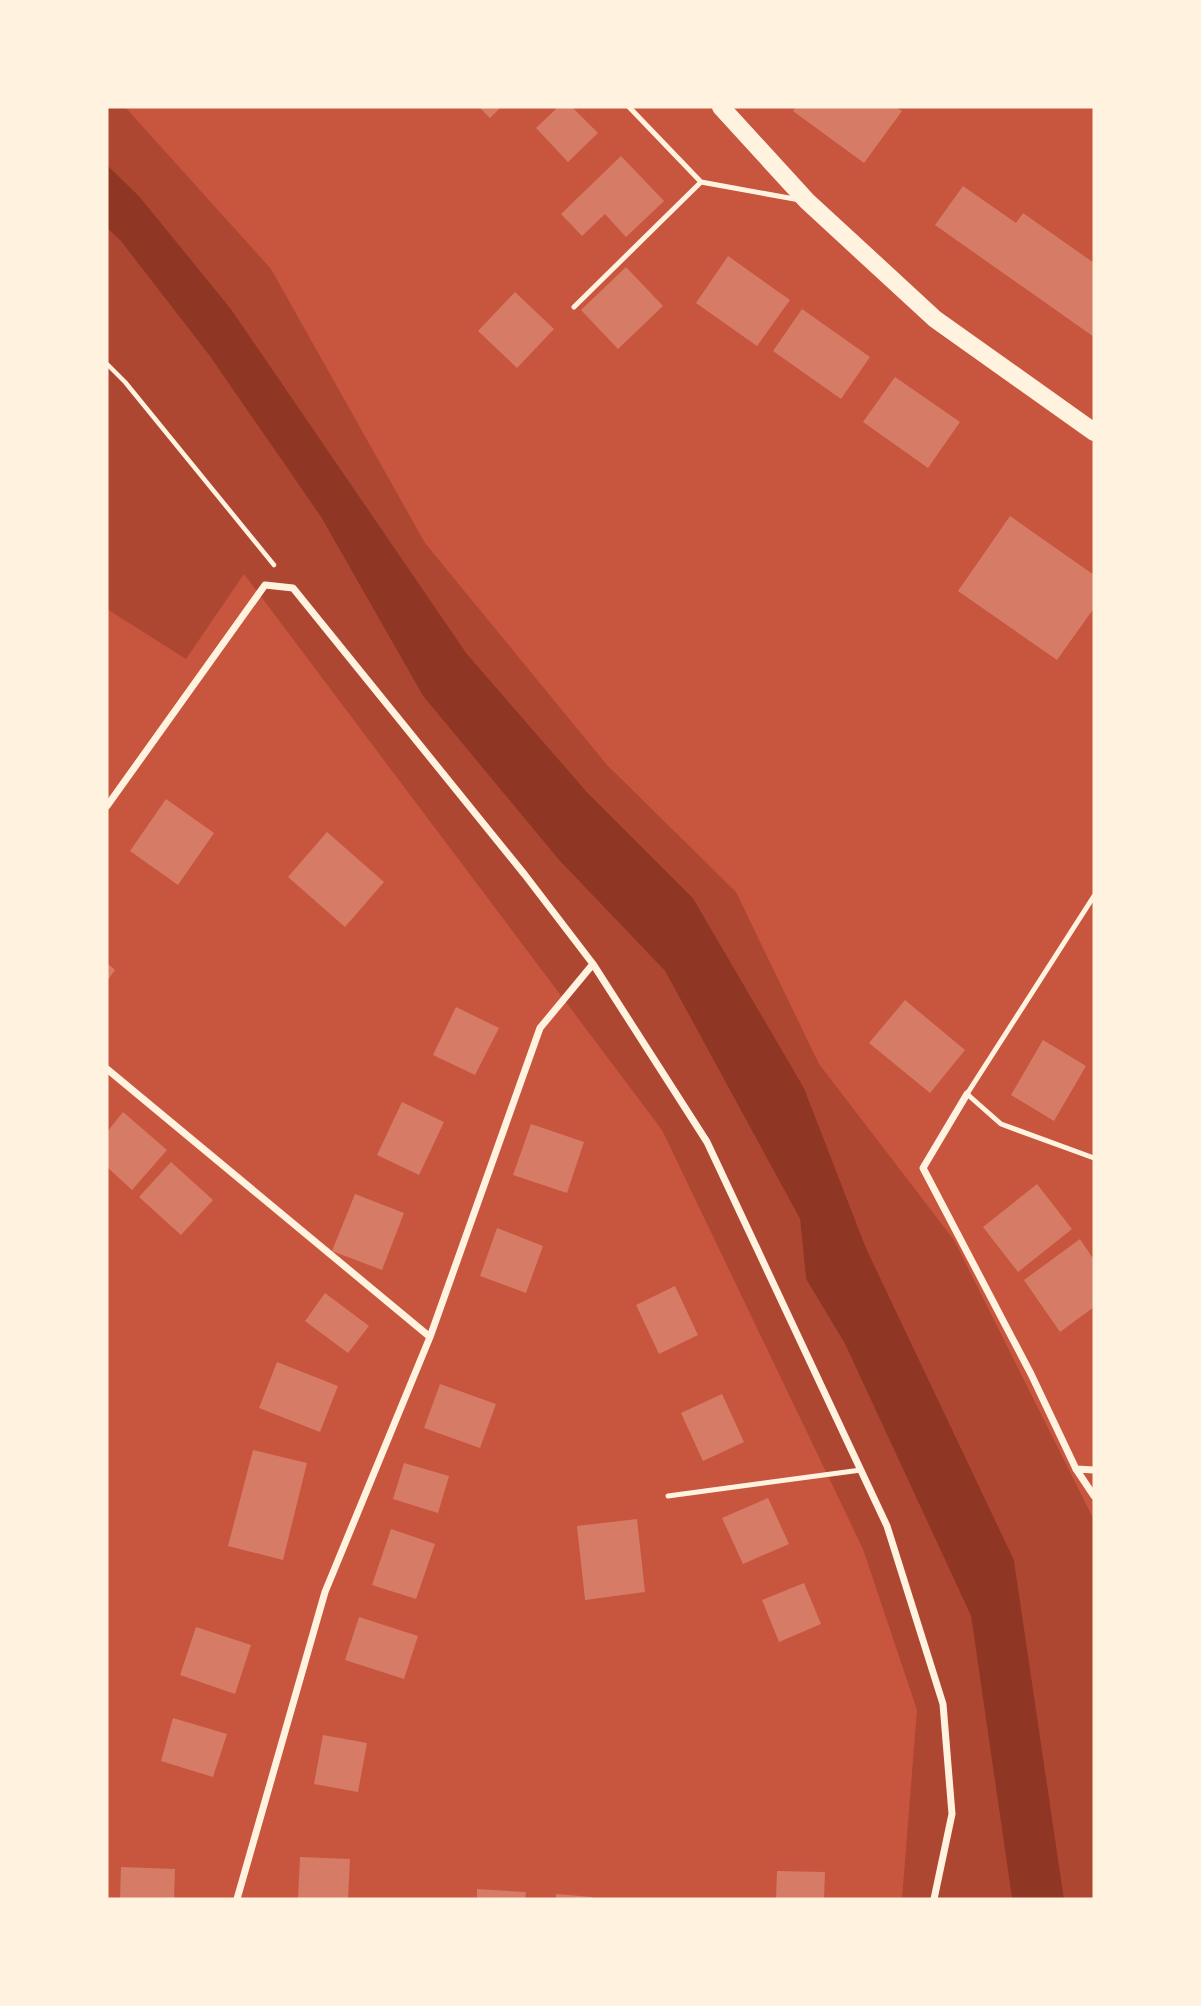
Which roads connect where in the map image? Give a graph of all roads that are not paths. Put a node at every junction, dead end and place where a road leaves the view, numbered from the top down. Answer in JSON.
{"nodes":[{"id":1,"x":629,"y":107,"type":"edge"},
{"id":2,"x":721,"y":107,"type":"edge"},
{"id":3,"x":701,"y":182,"type":"junction"},
{"id":4,"x":807,"y":201,"type":"junction"},
{"id":5,"x":573,"y":307,"type":"dead end"},
{"id":6,"x":1094,"y":432,"type":"edge"},
{"id":7,"x":107,"y":806,"type":"edge"},
{"id":8,"x":1094,"y":896,"type":"edge"},
{"id":9,"x":593,"y":964,"type":"junction"},
{"id":10,"x":107,"y":1069,"type":"edge"},
{"id":11,"x":967,"y":1094,"type":"junction"},
{"id":12,"x":1094,"y":1158,"type":"edge"},
{"id":13,"x":430,"y":1337,"type":"junction"},
{"id":14,"x":1076,"y":1469,"type":"junction"},
{"id":15,"x":861,"y":1470,"type":"junction"},
{"id":16,"x":1094,"y":1470,"type":"edge"},
{"id":17,"x":668,"y":1496,"type":"dead end"},
{"id":18,"x":1094,"y":1496,"type":"edge"},
{"id":19,"x":237,"y":1899,"type":"edge"},
{"id":20,"x":934,"y":1899,"type":"edge"}],
"edges":[{"from":1,"to":3,"type":"lane"},
{"from":2,"to":4,"type":"main road"},
{"from":3,"to":4,"type":"lane"},
{"from":3,"to":5,"type":"lane"},
{"from":4,"to":6,"type":"main road"},
{"from":7,"to":9,"type":"street"},
{"from":8,"to":11,"type":"lane"},
{"from":9,"to":13,"type":"street"},
{"from":9,"to":15,"type":"street"},
{"from":10,"to":13,"type":"street"},
{"from":11,"to":12,"type":"lane"},
{"from":11,"to":14,"type":"street"},
{"from":13,"to":19,"type":"street"},
{"from":14,"to":16,"type":"street"},
{"from":14,"to":18,"type":"street"},
{"from":15,"to":17,"type":"lane"},
{"from":15,"to":20,"type":"street"}]}
